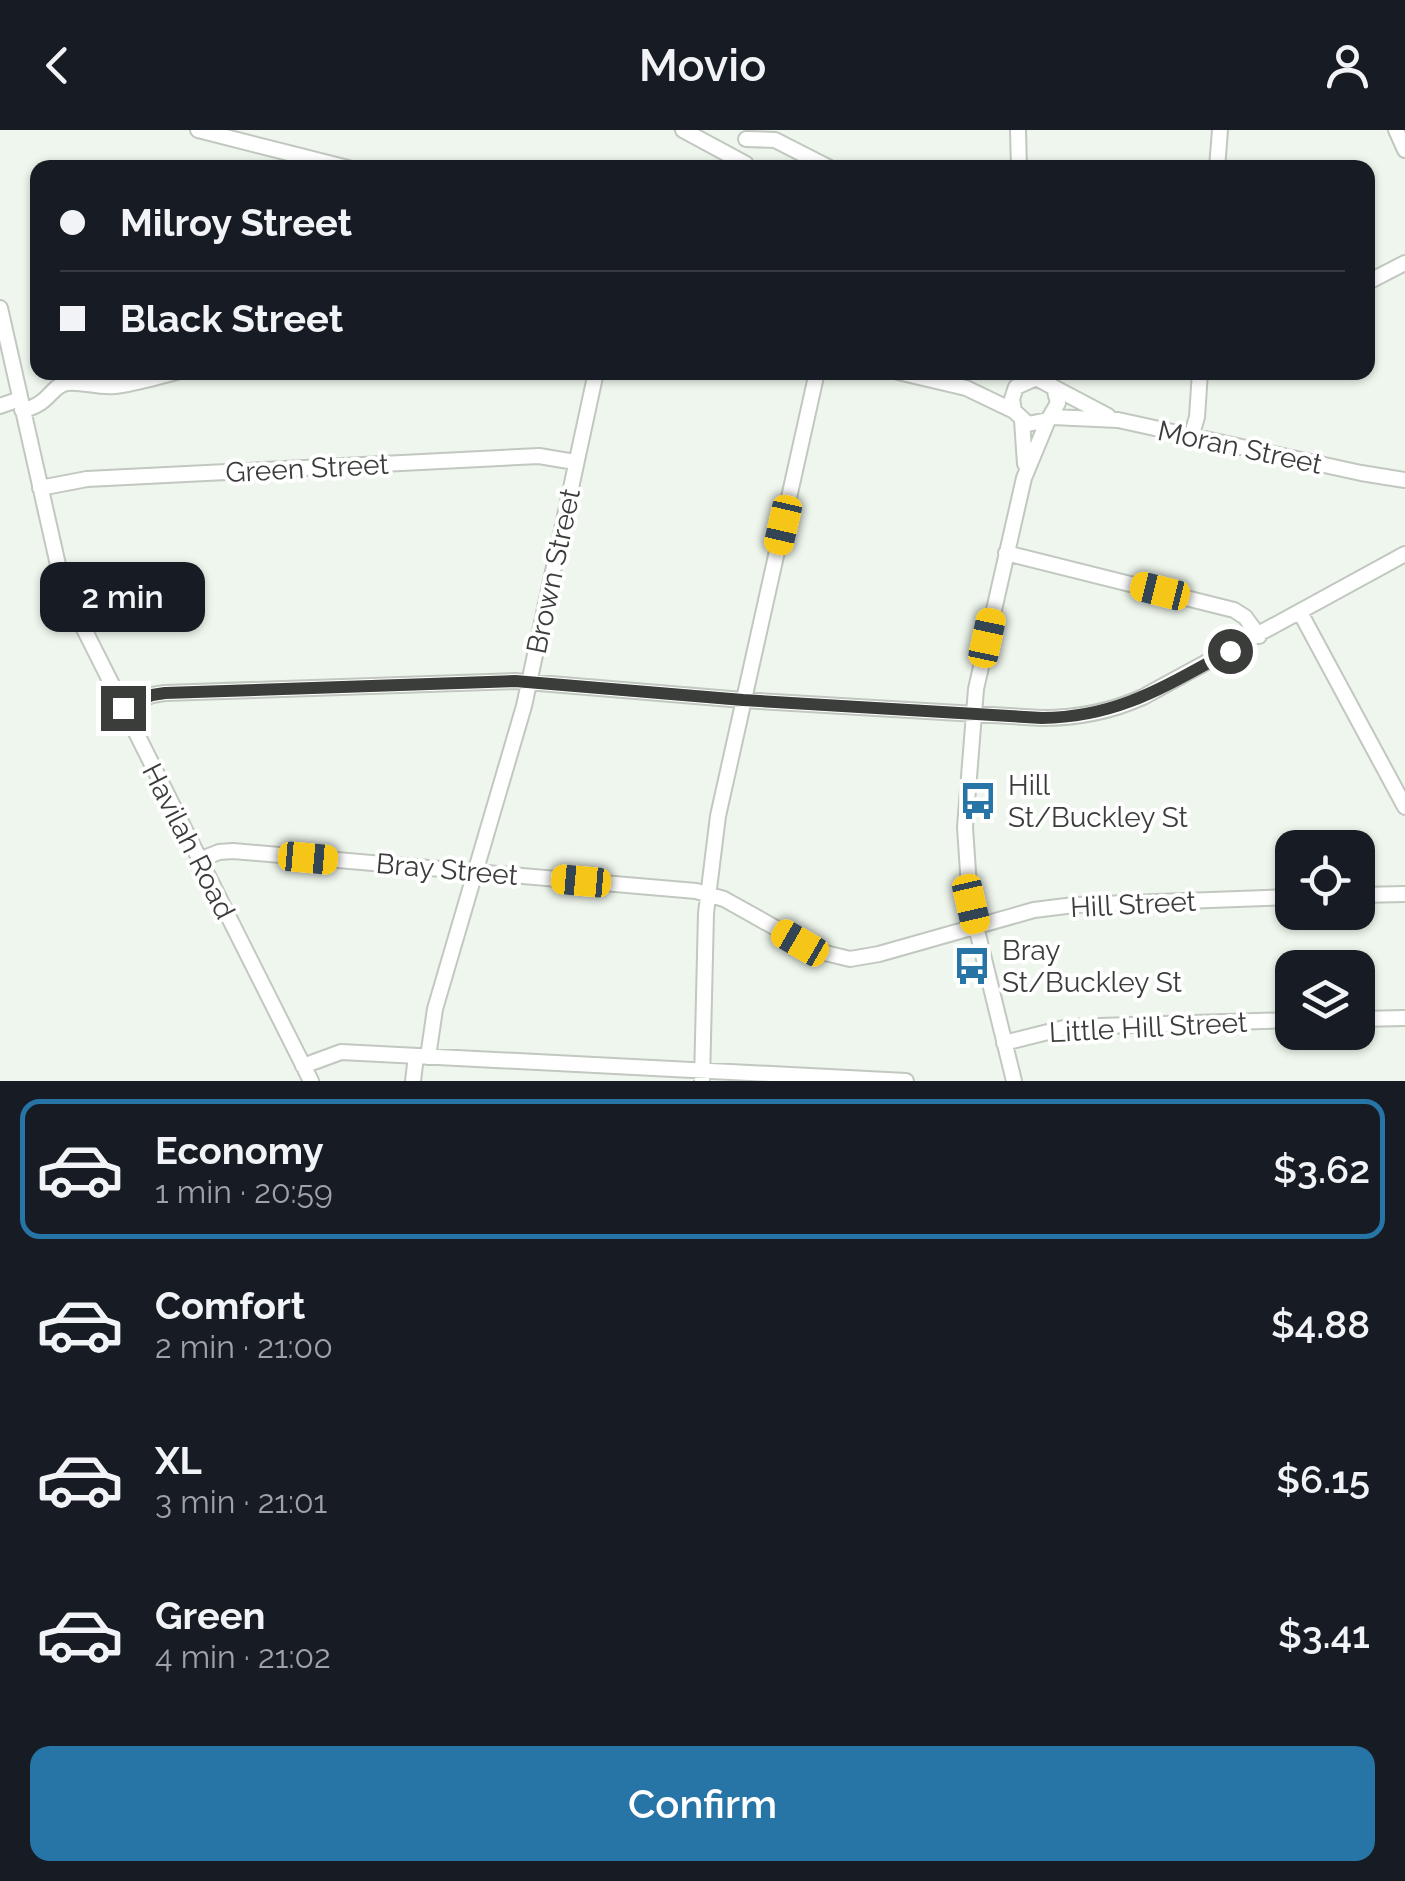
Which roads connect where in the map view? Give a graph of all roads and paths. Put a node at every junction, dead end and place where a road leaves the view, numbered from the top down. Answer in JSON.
{"nodes":[{"id":1,"x":198,"y":130,"type":"edge"},
{"id":2,"x":683,"y":130,"type":"edge"},
{"id":3,"x":1018,"y":130,"type":"edge"},
{"id":4,"x":1027,"y":130,"type":"edge"},
{"id":5,"x":1220,"y":130,"type":"edge"},
{"id":6,"x":1396,"y":130,"type":"edge"},
{"id":7,"x":746,"y":135,"type":"edge"},
{"id":8,"x":1405,"y":150,"type":"edge"},
{"id":9,"x":316,"y":160,"type":"edge"},
{"id":10,"x":736,"y":160,"type":"edge"},
{"id":11,"x":814,"y":160,"type":"edge"},
{"id":12,"x":1019,"y":160,"type":"edge"},
{"id":13,"x":1028,"y":160,"type":"edge"},
{"id":14,"x":1218,"y":160,"type":"edge"},
{"id":15,"x":1405,"y":263,"type":"edge"},
{"id":16,"x":1375,"y":278,"type":"edge"},
{"id":17,"x":0,"y":308,"type":"edge"},
{"id":18,"x":142,"y":380,"type":"edge"},
{"id":19,"x":594,"y":380,"type":"edge"},
{"id":20,"x":816,"y":380,"type":"edge"},
{"id":21,"x":932,"y":380,"type":"edge"},
{"id":22,"x":1021,"y":380,"type":"edge"},
{"id":23,"x":1199,"y":380,"type":"edge"},
{"id":24,"x":1050,"y":381,"type":"edge"},
{"id":25,"x":966,"y":388,"type":"junction"},
{"id":26,"x":21,"y":405,"type":"junction"},
{"id":27,"x":0,"y":406,"type":"edge"},
{"id":28,"x":1018,"y":416,"type":"junction"},
{"id":29,"x":1050,"y":419,"type":"junction"},
{"id":30,"x":1118,"y":420,"type":"junction"},
{"id":31,"x":1192,"y":436,"type":"junction"},
{"id":32,"x":576,"y":462,"type":"junction"},
{"id":33,"x":1024,"y":478,"type":"junction"},
{"id":34,"x":1405,"y":483,"type":"edge"},
{"id":35,"x":40,"y":488,"type":"junction"},
{"id":36,"x":1006,"y":553,"type":"junction"},
{"id":37,"x":1405,"y":554,"type":"edge"},
{"id":38,"x":1301,"y":614,"type":"junction"},
{"id":39,"x":1260,"y":636,"type":"junction"},
{"id":40,"x":530,"y":681,"type":"junction"},
{"id":41,"x":743,"y":700,"type":"junction"},
{"id":42,"x":123,"y":708,"type":"junction"},
{"id":43,"x":973,"y":714,"type":"junction"},
{"id":44,"x":1405,"y":807,"type":"edge"},
{"id":45,"x":199,"y":860,"type":"junction"},
{"id":46,"x":476,"y":872,"type":"junction"},
{"id":47,"x":708,"y":893,"type":"junction"},
{"id":48,"x":1405,"y":894,"type":"edge"},
{"id":49,"x":1375,"y":895,"type":"edge"},
{"id":50,"x":1275,"y":898,"type":"edge"},
{"id":51,"x":976,"y":925,"type":"junction"},
{"id":52,"x":1405,"y":1018,"type":"edge"},
{"id":53,"x":1375,"y":1019,"type":"edge"},
{"id":54,"x":1275,"y":1021,"type":"edge"},
{"id":55,"x":1004,"y":1043,"type":"junction"},
{"id":56,"x":422,"y":1056,"type":"junction"},
{"id":57,"x":303,"y":1066,"type":"junction"},
{"id":58,"x":703,"y":1076,"type":"edge"},
{"id":59,"x":834,"y":1079,"type":"edge"},
{"id":60,"x":311,"y":1081,"type":"edge"},
{"id":61,"x":413,"y":1081,"type":"edge"},
{"id":62,"x":906,"y":1081,"type":"edge"},
{"id":63,"x":1012,"y":1081,"type":"edge"}],
"edges":[{"from":1,"to":9,"type":"street"},
{"from":2,"to":10,"type":"street"},
{"from":3,"to":12,"type":"street"},
{"from":4,"to":13,"type":"street"},
{"from":5,"to":14,"type":"street"},
{"from":6,"to":8,"type":"street"},
{"from":7,"to":11,"type":"street"},
{"from":15,"to":16,"type":"street"},
{"from":17,"to":26,"type":"street","name":"Havilah Road"},
{"from":18,"to":26,"type":"street"},
{"from":19,"to":32,"type":"street","name":"Brown Street"},
{"from":20,"to":41,"type":"street"},
{"from":21,"to":25,"type":"street"},
{"from":22,"to":25,"type":"street"},
{"from":22,"to":28,"type":"street"},
{"from":23,"to":31,"type":"street"},
{"from":24,"to":29,"type":"street"},
{"from":24,"to":30,"type":"street","name":"Moran Street"},
{"from":25,"to":28,"type":"street"},
{"from":26,"to":27,"type":"street"},
{"from":26,"to":35,"type":"street","name":"Havilah Road"},
{"from":28,"to":29,"type":"street"},
{"from":28,"to":33,"type":"street"},
{"from":29,"to":30,"type":"street","name":"Moran Street"},
{"from":29,"to":33,"type":"street"},
{"from":30,"to":31,"type":"street","name":"Moran Street"},
{"from":31,"to":34,"type":"street","name":"Moran Street"},
{"from":32,"to":35,"type":"street","name":"Green Street"},
{"from":32,"to":40,"type":"street","name":"Brown Street"},
{"from":33,"to":36,"type":"street"},
{"from":35,"to":42,"type":"street","name":"Havilah Road"},
{"from":36,"to":39,"type":"street"},
{"from":36,"to":43,"type":"street"},
{"from":37,"to":38,"type":"street"},
{"from":38,"to":39,"type":"street"},
{"from":38,"to":44,"type":"street"},
{"from":39,"to":43,"type":"street"},
{"from":40,"to":41,"type":"street"},
{"from":40,"to":42,"type":"street"},
{"from":40,"to":46,"type":"street","name":"Brown Street"},
{"from":41,"to":43,"type":"street"},
{"from":41,"to":47,"type":"street"},
{"from":42,"to":45,"type":"street","name":"Havilah Road"},
{"from":43,"to":51,"type":"street"},
{"from":45,"to":46,"type":"street","name":"Bray Street"},
{"from":45,"to":57,"type":"street","name":"Havilah Road"},
{"from":46,"to":47,"type":"street","name":"Bray Street"},
{"from":46,"to":56,"type":"street","name":"Brown Street"},
{"from":47,"to":51,"type":"street","name":"Bray Street"},
{"from":47,"to":58,"type":"street"},
{"from":48,"to":49,"type":"street"},
{"from":50,"to":51,"type":"street","name":"Hill Street"},
{"from":51,"to":55,"type":"street"},
{"from":52,"to":53,"type":"street"},
{"from":54,"to":55,"type":"street","name":"Little Hill Street"},
{"from":55,"to":63,"type":"street"},
{"from":56,"to":57,"type":"street"},
{"from":56,"to":58,"type":"street"},
{"from":56,"to":61,"type":"street","name":"Brown Street"},
{"from":57,"to":60,"type":"street","name":"Havilah Road"},
{"from":58,"to":59,"type":"street"},
{"from":59,"to":62,"type":"street"}]}
